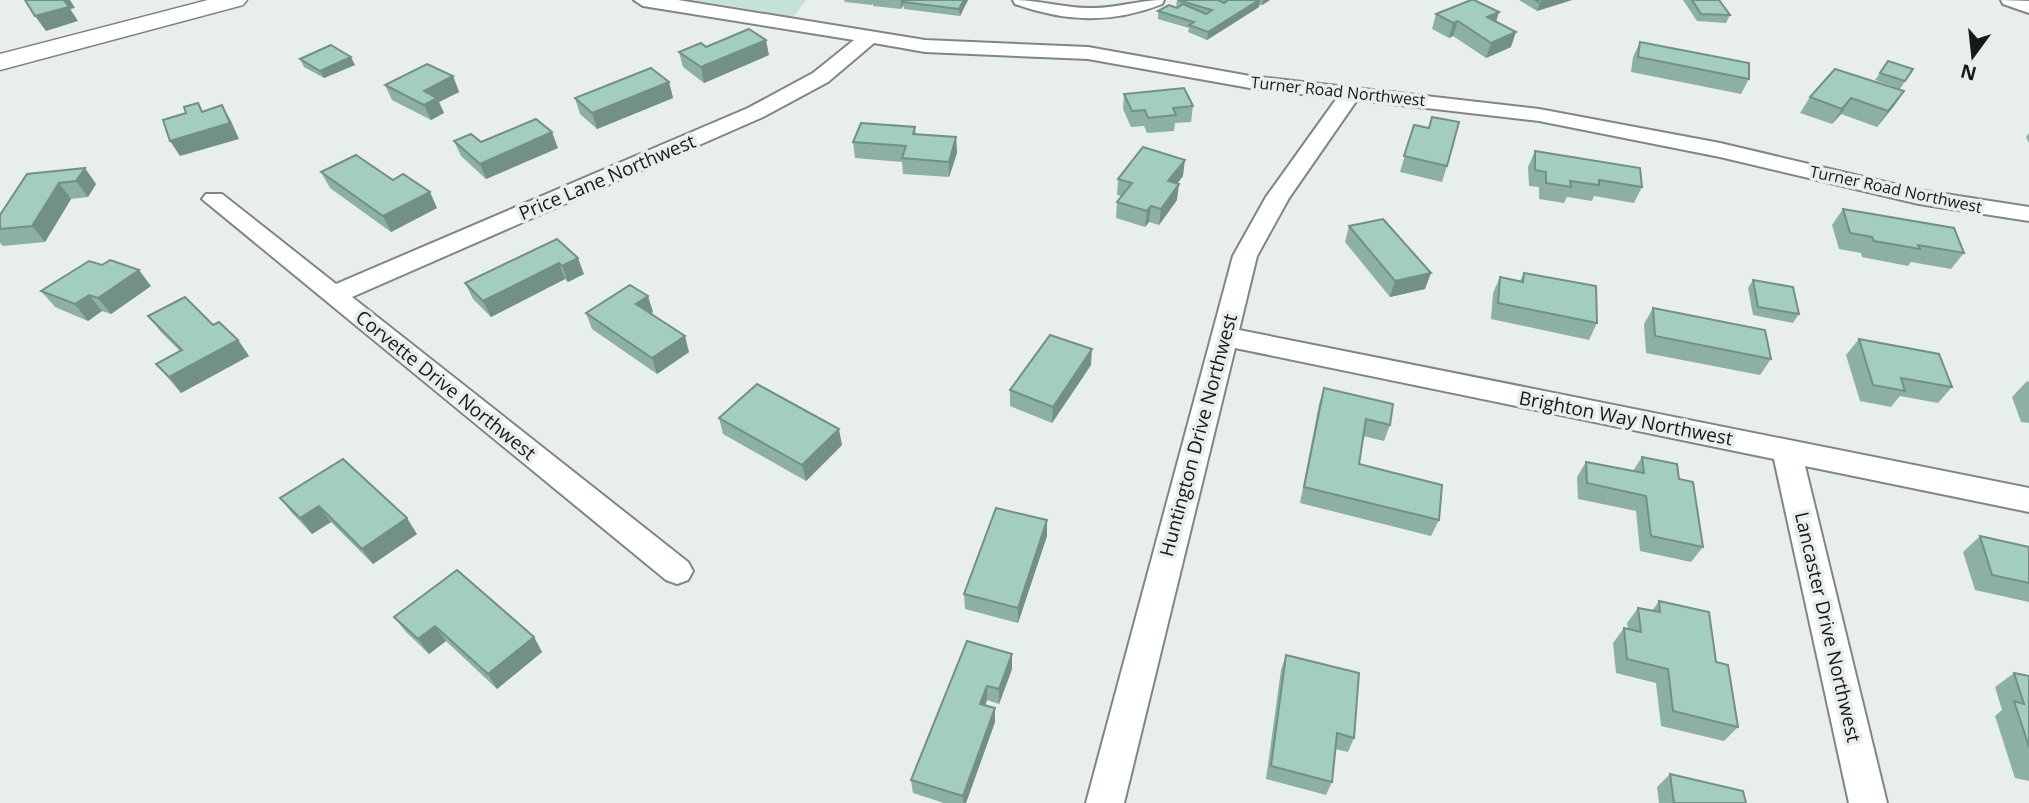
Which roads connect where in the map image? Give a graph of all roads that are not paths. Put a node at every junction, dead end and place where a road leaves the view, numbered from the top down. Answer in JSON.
{"nodes":[{"id":1,"x":235,"y":0,"type":"edge"},
{"id":2,"x":643,"y":0,"type":"edge"},
{"id":3,"x":1022,"y":0,"type":"edge"},
{"id":4,"x":1154,"y":0,"type":"edge"},
{"id":5,"x":2010,"y":0,"type":"edge"},
{"id":6,"x":2029,"y":7,"type":"edge"},
{"id":7,"x":869,"y":37,"type":"junction"},
{"id":8,"x":0,"y":62,"type":"edge"},
{"id":9,"x":1349,"y":93,"type":"junction"},
{"id":10,"x":214,"y":200,"type":"dead end"},
{"id":11,"x":2029,"y":214,"type":"edge"},
{"id":12,"x":333,"y":295,"type":"junction"},
{"id":13,"x":1223,"y":336,"type":"junction"},
{"id":14,"x":1787,"y":451,"type":"junction"},
{"id":15,"x":2029,"y":500,"type":"edge"},
{"id":16,"x":677,"y":571,"type":"dead end"},
{"id":17,"x":1105,"y":803,"type":"edge"},
{"id":18,"x":1868,"y":803,"type":"edge"}],
"edges":[{"from":1,"to":8,"type":"main road"},
{"from":2,"to":7,"type":"street","name":"Turner Road Northwest"},
{"from":3,"to":4,"type":"street"},
{"from":5,"to":6,"type":"street"},
{"from":7,"to":9,"type":"street","name":"Turner Road Northwest"},
{"from":7,"to":12,"type":"street","name":"Price Lane Northwest"},
{"from":9,"to":11,"type":"street","name":"Turner Road Northwest"},
{"from":9,"to":13,"type":"street","name":"Huntington Drive Northwest"},
{"from":10,"to":12,"type":"street","name":"Corvette Drive Northwest"},
{"from":12,"to":16,"type":"street","name":"Corvette Drive Northwest"},
{"from":13,"to":14,"type":"street","name":"Brighton Way Northwest"},
{"from":13,"to":17,"type":"street","name":"Huntington Drive Northwest"},
{"from":14,"to":15,"type":"street","name":"Brighton Way Northwest"},
{"from":14,"to":18,"type":"street","name":"Lancaster Drive Northwest"}]}
